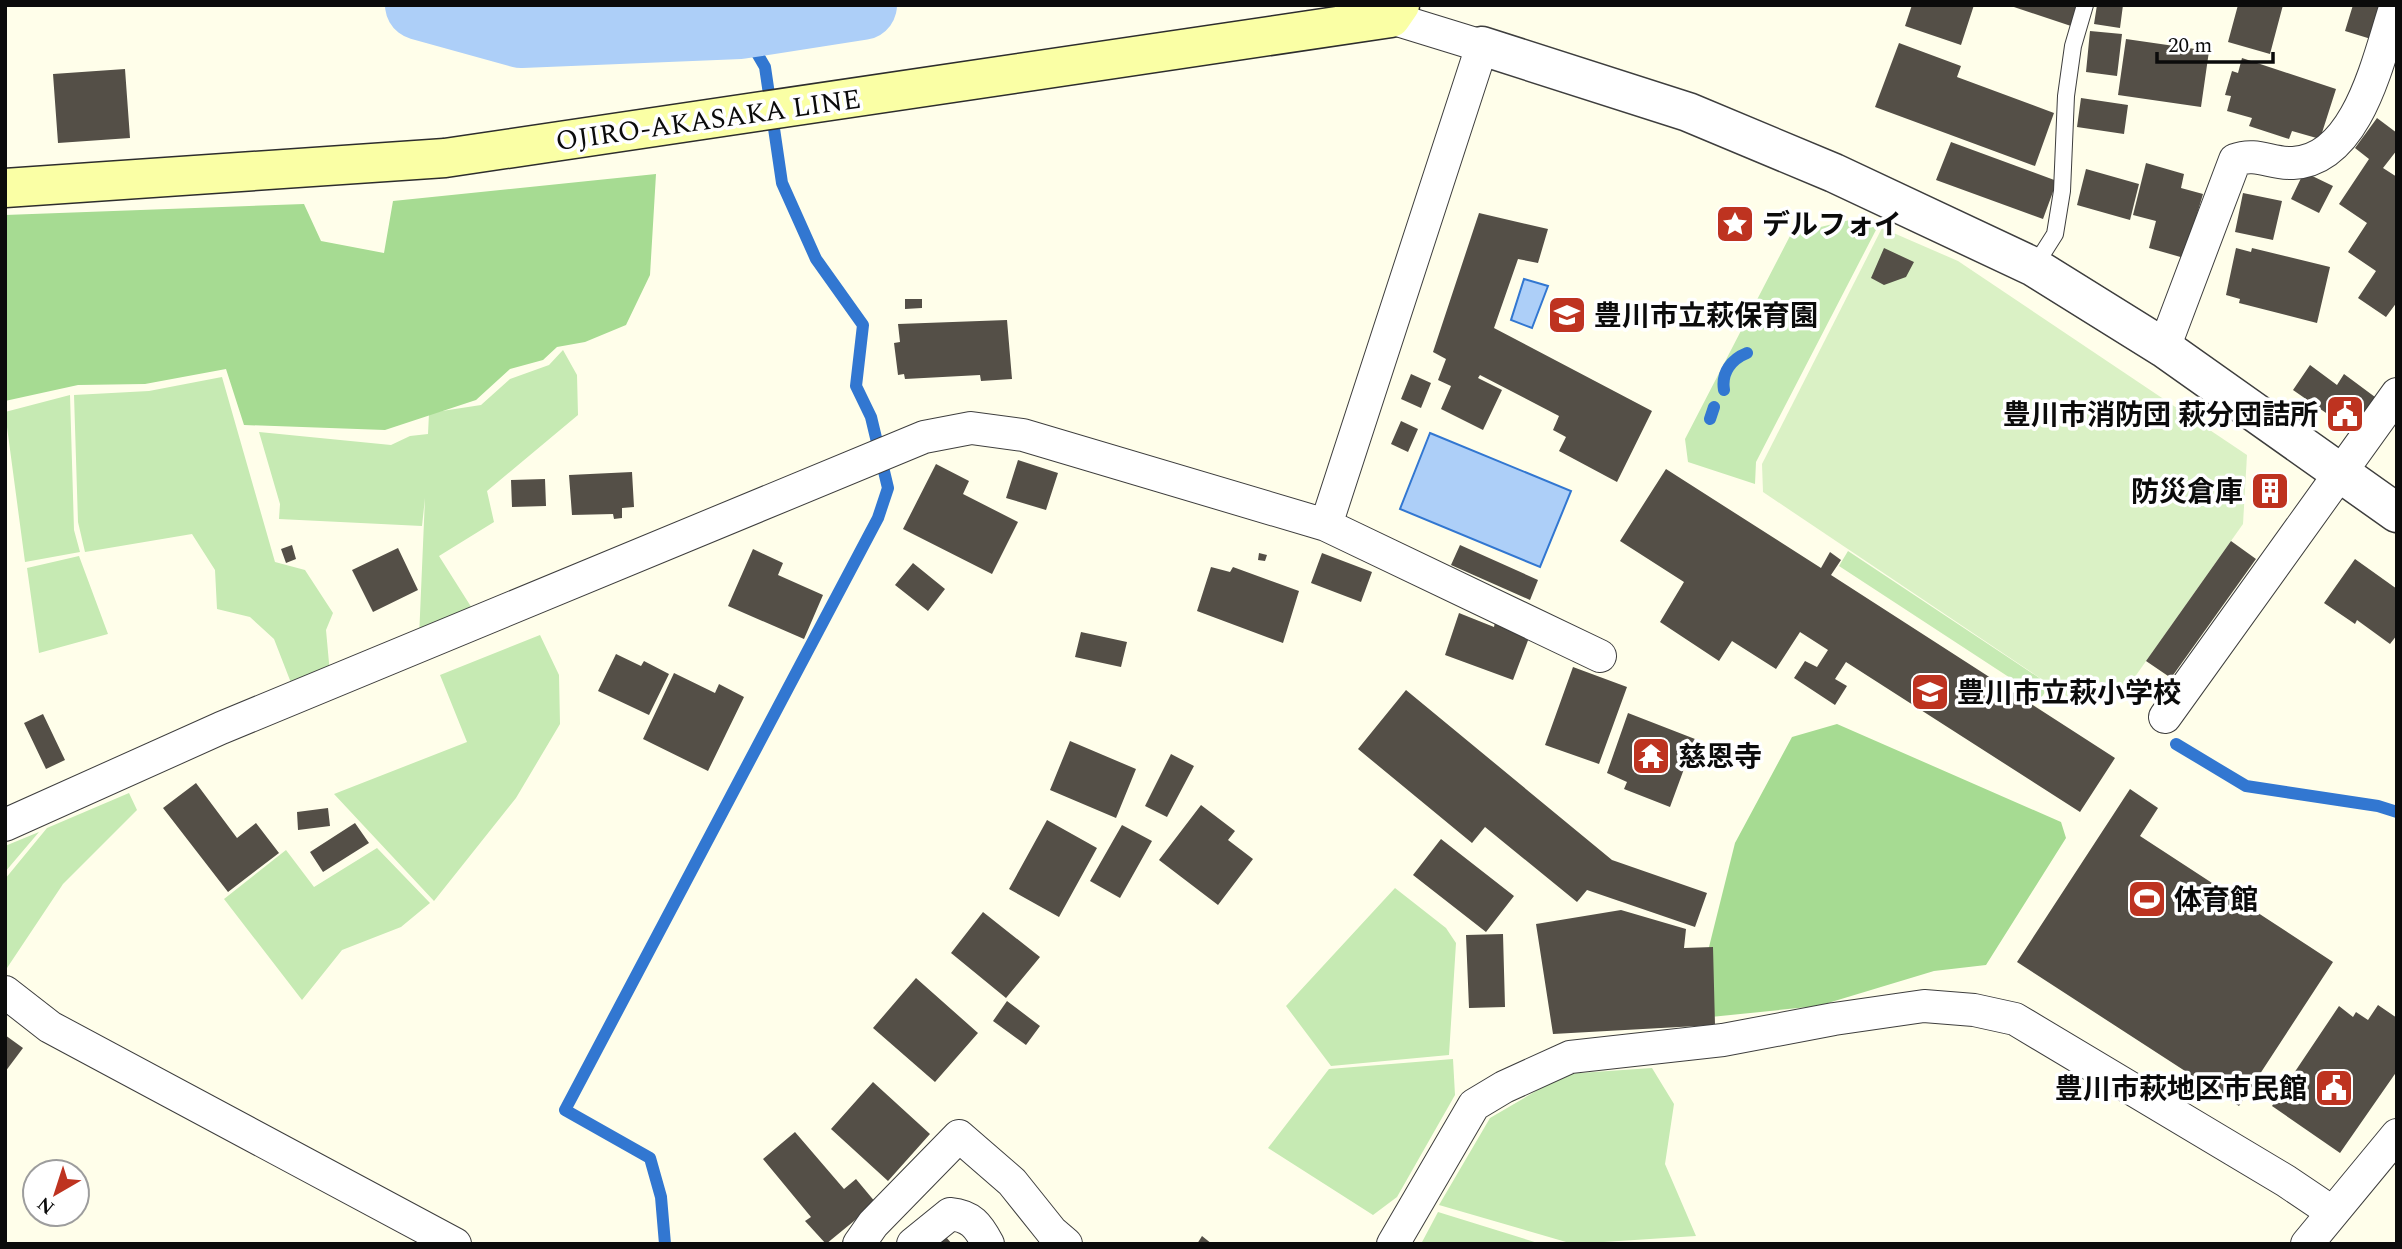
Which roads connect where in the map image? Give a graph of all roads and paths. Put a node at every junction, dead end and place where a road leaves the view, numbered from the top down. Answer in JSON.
{"nodes":[{"id":1,"x":2085,"y":5,"type":"edge"},
{"id":2,"x":2396,"y":5,"type":"edge"},
{"id":3,"x":1396,"y":12,"type":"edge"},
{"id":4,"x":1482,"y":46,"type":"junction"},
{"id":5,"x":5,"y":188,"type":"edge"},
{"id":6,"x":2034,"y":267,"type":"junction"},
{"id":7,"x":2164,"y":348,"type":"junction"},
{"id":8,"x":2397,"y":394,"type":"edge"},
{"id":9,"x":2339,"y":473,"type":"junction"},
{"id":10,"x":2397,"y":513,"type":"edge"},
{"id":11,"x":1326,"y":525,"type":"junction"},
{"id":12,"x":1600,"y":656,"type":"dead end"},
{"id":13,"x":2165,"y":717,"type":"dead end"},
{"id":14,"x":5,"y":825,"type":"edge"},
{"id":15,"x":5,"y":992,"type":"edge"},
{"id":16,"x":2397,"y":1135,"type":"edge"},
{"id":17,"x":2332,"y":1212,"type":"junction"},
{"id":18,"x":455,"y":1244,"type":"edge"},
{"id":19,"x":859,"y":1244,"type":"edge"},
{"id":20,"x":912,"y":1244,"type":"edge"},
{"id":21,"x":988,"y":1244,"type":"edge"},
{"id":22,"x":1066,"y":1244,"type":"edge"},
{"id":23,"x":1393,"y":1244,"type":"edge"},
{"id":24,"x":2307,"y":1244,"type":"edge"}],
"edges":[{"from":1,"to":6,"type":"lane"},
{"from":2,"to":7,"type":"street"},
{"from":3,"to":4,"type":"street"},
{"from":3,"to":5,"type":"main road","name":"OJIRO-AKASAKA LINE"},
{"from":4,"to":6,"type":"street"},
{"from":4,"to":11,"type":"street"},
{"from":6,"to":7,"type":"street"},
{"from":7,"to":9,"type":"street"},
{"from":8,"to":9,"type":"street"},
{"from":9,"to":10,"type":"street"},
{"from":9,"to":13,"type":"street"},
{"from":11,"to":12,"type":"street"},
{"from":11,"to":14,"type":"street"},
{"from":15,"to":18,"type":"street"},
{"from":16,"to":17,"type":"street"},
{"from":17,"to":23,"type":"street"},
{"from":17,"to":24,"type":"street"},
{"from":19,"to":22,"type":"street"},
{"from":20,"to":21,"type":"street"}]}
